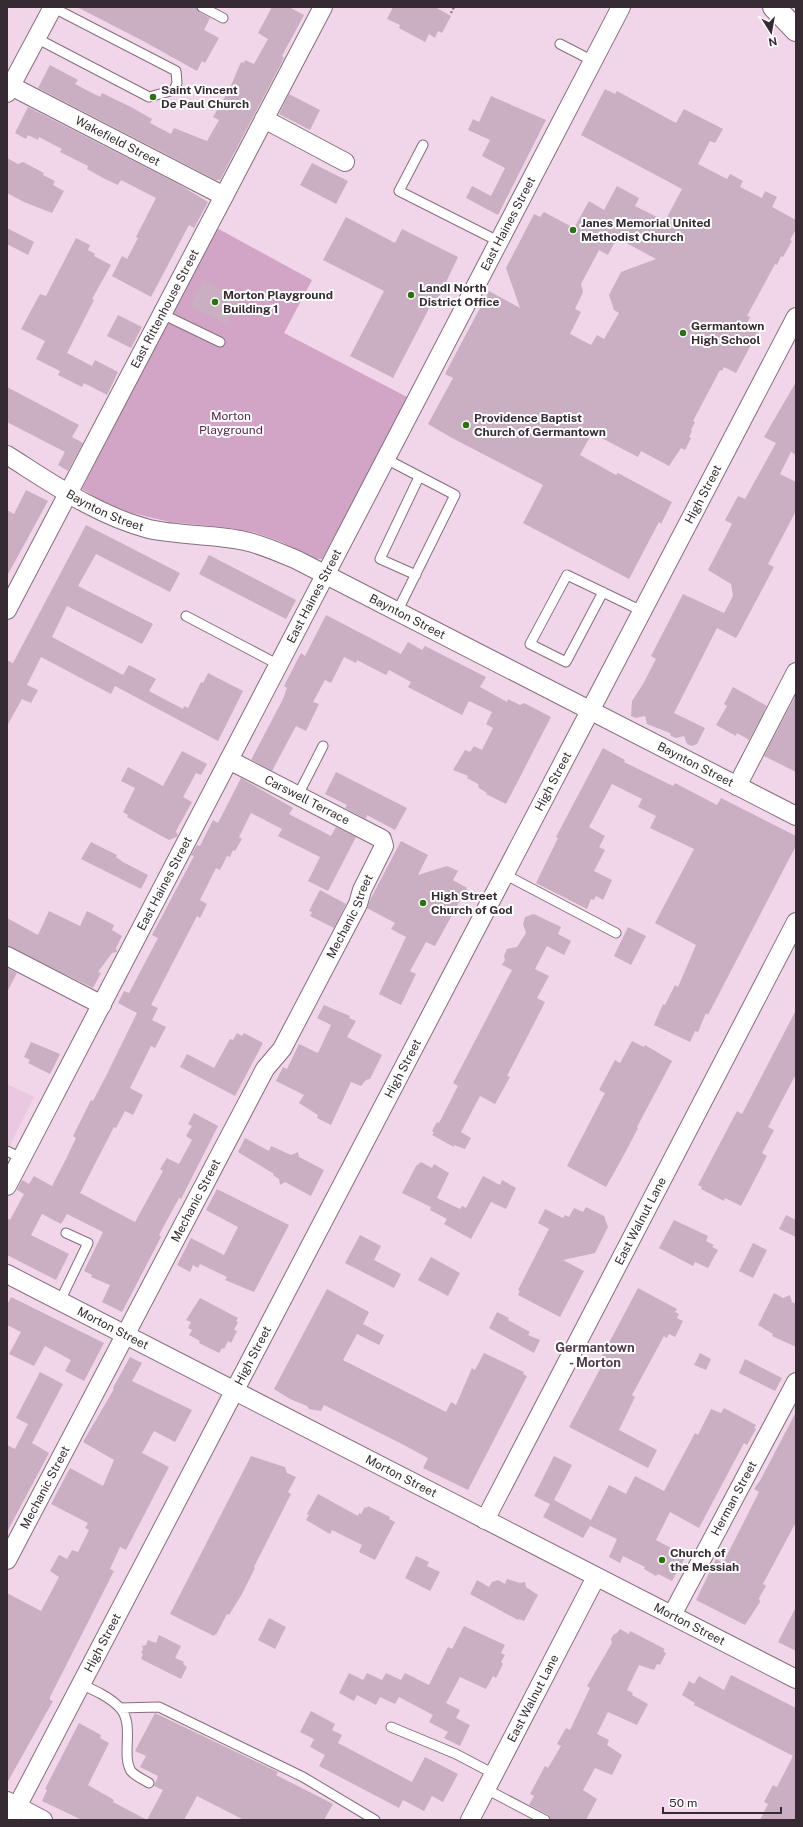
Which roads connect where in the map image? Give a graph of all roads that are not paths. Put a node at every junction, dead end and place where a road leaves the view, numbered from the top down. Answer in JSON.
{"nodes":[{"id":1,"x":53,"y":7,"type":"edge"},
{"id":2,"x":202,"y":7,"type":"edge"},
{"id":3,"x":323,"y":7,"type":"edge"},
{"id":4,"x":621,"y":7,"type":"edge"},
{"id":5,"x":774,"y":7,"type":"edge"},
{"id":6,"x":223,"y":18,"type":"dead end"},
{"id":7,"x":796,"y":30,"type":"edge"},
{"id":8,"x":36,"y":38,"type":"junction"},
{"id":9,"x":560,"y":44,"type":"dead end"},
{"id":10,"x":593,"y":61,"type":"junction"},
{"id":11,"x":9,"y":90,"type":"edge"},
{"id":12,"x":264,"y":119,"type":"junction"},
{"id":13,"x":423,"y":145,"type":"dead end"},
{"id":14,"x":345,"y":162,"type":"dead end"},
{"id":15,"x":224,"y":196,"type":"junction"},
{"id":16,"x":500,"y":242,"type":"junction"},
{"id":17,"x":162,"y":314,"type":"junction"},
{"id":18,"x":796,"y":317,"type":"edge"},
{"id":19,"x":220,"y":342,"type":"dead end"},
{"id":20,"x":7,"y":455,"type":"edge"},
{"id":21,"x":386,"y":459,"type":"junction"},
{"id":22,"x":419,"y":477,"type":"junction"},
{"id":23,"x":68,"y":494,"type":"junction"},
{"id":24,"x":416,"y":575,"type":"junction"},
{"id":25,"x":325,"y":576,"type":"junction"},
{"id":26,"x":603,"y":592,"type":"junction"},
{"id":27,"x":7,"y":610,"type":"edge"},
{"id":28,"x":642,"y":611,"type":"junction"},
{"id":29,"x":397,"y":612,"type":"junction"},
{"id":30,"x":186,"y":616,"type":"dead end"},
{"id":31,"x":279,"y":665,"type":"junction"},
{"id":32,"x":796,"y":672,"type":"edge"},
{"id":33,"x":590,"y":711,"type":"junction"},
{"id":34,"x":323,"y":746,"type":"dead end"},
{"id":35,"x":229,"y":760,"type":"junction"},
{"id":36,"x":738,"y":786,"type":"junction"},
{"id":37,"x":298,"y":795,"type":"junction"},
{"id":38,"x":796,"y":816,"type":"edge"},
{"id":39,"x":384,"y":842,"type":"joint"},
{"id":40,"x":504,"y":874,"type":"junction"},
{"id":41,"x":796,"y":922,"type":"edge"},
{"id":42,"x":616,"y":933,"type":"dead end"},
{"id":43,"x":7,"y":956,"type":"edge"},
{"id":44,"x":102,"y":1005,"type":"junction"},
{"id":45,"x":14,"y":1155,"type":"edge"},
{"id":46,"x":7,"y":1186,"type":"edge"},
{"id":47,"x":66,"y":1233,"type":"dead end"},
{"id":48,"x":7,"y":1274,"type":"edge"},
{"id":49,"x":60,"y":1301,"type":"junction"},
{"id":50,"x":125,"y":1334,"type":"junction"},
{"id":51,"x":796,"y":1382,"type":"edge"},
{"id":52,"x":234,"y":1390,"type":"junction"},
{"id":53,"x":485,"y":1520,"type":"junction"},
{"id":54,"x":7,"y":1560,"type":"edge"},
{"id":55,"x":596,"y":1577,"type":"junction"},
{"id":56,"x":672,"y":1615,"type":"junction"},
{"id":57,"x":796,"y":1679,"type":"edge"},
{"id":58,"x":80,"y":1684,"type":"junction"},
{"id":59,"x":120,"y":1708,"type":"junction"},
{"id":60,"x":391,"y":1727,"type":"dead end"},
{"id":61,"x":494,"y":1774,"type":"junction"},
{"id":62,"x":149,"y":1784,"type":"dead end"},
{"id":63,"x":486,"y":1789,"type":"junction"},
{"id":64,"x":11,"y":1809,"type":"edge"},
{"id":65,"x":43,"y":1820,"type":"edge"},
{"id":66,"x":375,"y":1820,"type":"edge"},
{"id":67,"x":470,"y":1820,"type":"edge"},
{"id":68,"x":545,"y":1820,"type":"edge"}],
"edges":[{"from":1,"to":8,"type":"street"},
{"from":1,"to":8,"type":"lane"},
{"from":2,"to":6,"type":"lane"},
{"from":3,"to":12,"type":"street","name":"East Rittenhouse Street"},
{"from":4,"to":10,"type":"street","name":"East Haines Street"},
{"from":5,"to":7,"type":"main road"},
{"from":8,"to":11,"type":"street"},
{"from":9,"to":10,"type":"lane"},
{"from":10,"to":16,"type":"street","name":"East Haines Street"},
{"from":11,"to":15,"type":"street","name":"Wakefield Street"},
{"from":12,"to":14,"type":"street"},
{"from":12,"to":15,"type":"street","name":"East Rittenhouse Street"},
{"from":13,"to":16,"type":"lane"},
{"from":15,"to":17,"type":"street","name":"East Rittenhouse Street"},
{"from":16,"to":21,"type":"street","name":"East Haines Street"},
{"from":17,"to":19,"type":"lane"},
{"from":17,"to":23,"type":"street","name":"East Rittenhouse Street"},
{"from":18,"to":28,"type":"street","name":"High Street"},
{"from":20,"to":23,"type":"street","name":"Baynton Street"},
{"from":21,"to":22,"type":"lane"},
{"from":21,"to":25,"type":"street","name":"East Haines Street"},
{"from":22,"to":24,"type":"lane"},
{"from":22,"to":24,"type":"lane"},
{"from":23,"to":25,"type":"street","name":"Baynton Street"},
{"from":23,"to":27,"type":"street","name":"East Rittenhouse Street"},
{"from":24,"to":29,"type":"lane"},
{"from":25,"to":29,"type":"street","name":"Baynton Street"},
{"from":25,"to":31,"type":"street","name":"East Haines Street"},
{"from":26,"to":26,"type":"lane"},
{"from":26,"to":28,"type":"lane"},
{"from":28,"to":33,"type":"street","name":"High Street"},
{"from":29,"to":33,"type":"street","name":"Baynton Street"},
{"from":30,"to":31,"type":"lane"},
{"from":31,"to":35,"type":"street","name":"East Haines Street"},
{"from":32,"to":36,"type":"street"},
{"from":33,"to":36,"type":"street","name":"Baynton Street"},
{"from":33,"to":40,"type":"street","name":"High Street"},
{"from":34,"to":37,"type":"lane"},
{"from":35,"to":37,"type":"street","name":"Carswell Terrace"},
{"from":35,"to":44,"type":"street","name":"East Haines Street"},
{"from":36,"to":38,"type":"street","name":"Baynton Street"},
{"from":37,"to":39,"type":"street","name":"Carswell Terrace"},
{"from":39,"to":50,"type":"street","name":"Mechanic Street"},
{"from":40,"to":42,"type":"lane"},
{"from":40,"to":52,"type":"street","name":"High Street"},
{"from":41,"to":53,"type":"street","name":"East Walnut Lane"},
{"from":43,"to":44,"type":"street"},
{"from":44,"to":45,"type":"street","name":"East Haines Street"},
{"from":45,"to":46,"type":"street","name":"East Haines Street"},
{"from":47,"to":49,"type":"lane"},
{"from":48,"to":49,"type":"street","name":"Morton Street"},
{"from":49,"to":50,"type":"street","name":"Morton Street"},
{"from":50,"to":52,"type":"street","name":"Morton Street"},
{"from":50,"to":54,"type":"street","name":"Mechanic Street"},
{"from":51,"to":56,"type":"street","name":"Herman Street"},
{"from":52,"to":53,"type":"street","name":"Morton Street"},
{"from":52,"to":58,"type":"street","name":"High Street"},
{"from":53,"to":55,"type":"street","name":"Morton Street"},
{"from":55,"to":56,"type":"street","name":"Morton Street"},
{"from":55,"to":61,"type":"street","name":"East Walnut Lane"},
{"from":56,"to":57,"type":"street","name":"Morton Street"},
{"from":58,"to":59,"type":"lane"},
{"from":58,"to":64,"type":"street","name":"High Street"},
{"from":59,"to":62,"type":"lane"},
{"from":59,"to":66,"type":"lane"},
{"from":60,"to":61,"type":"lane"},
{"from":61,"to":63,"type":"street","name":"East Walnut Lane"},
{"from":63,"to":67,"type":"street","name":"East Walnut Lane"},
{"from":63,"to":68,"type":"lane"},
{"from":64,"to":65,"type":"street"}]}
